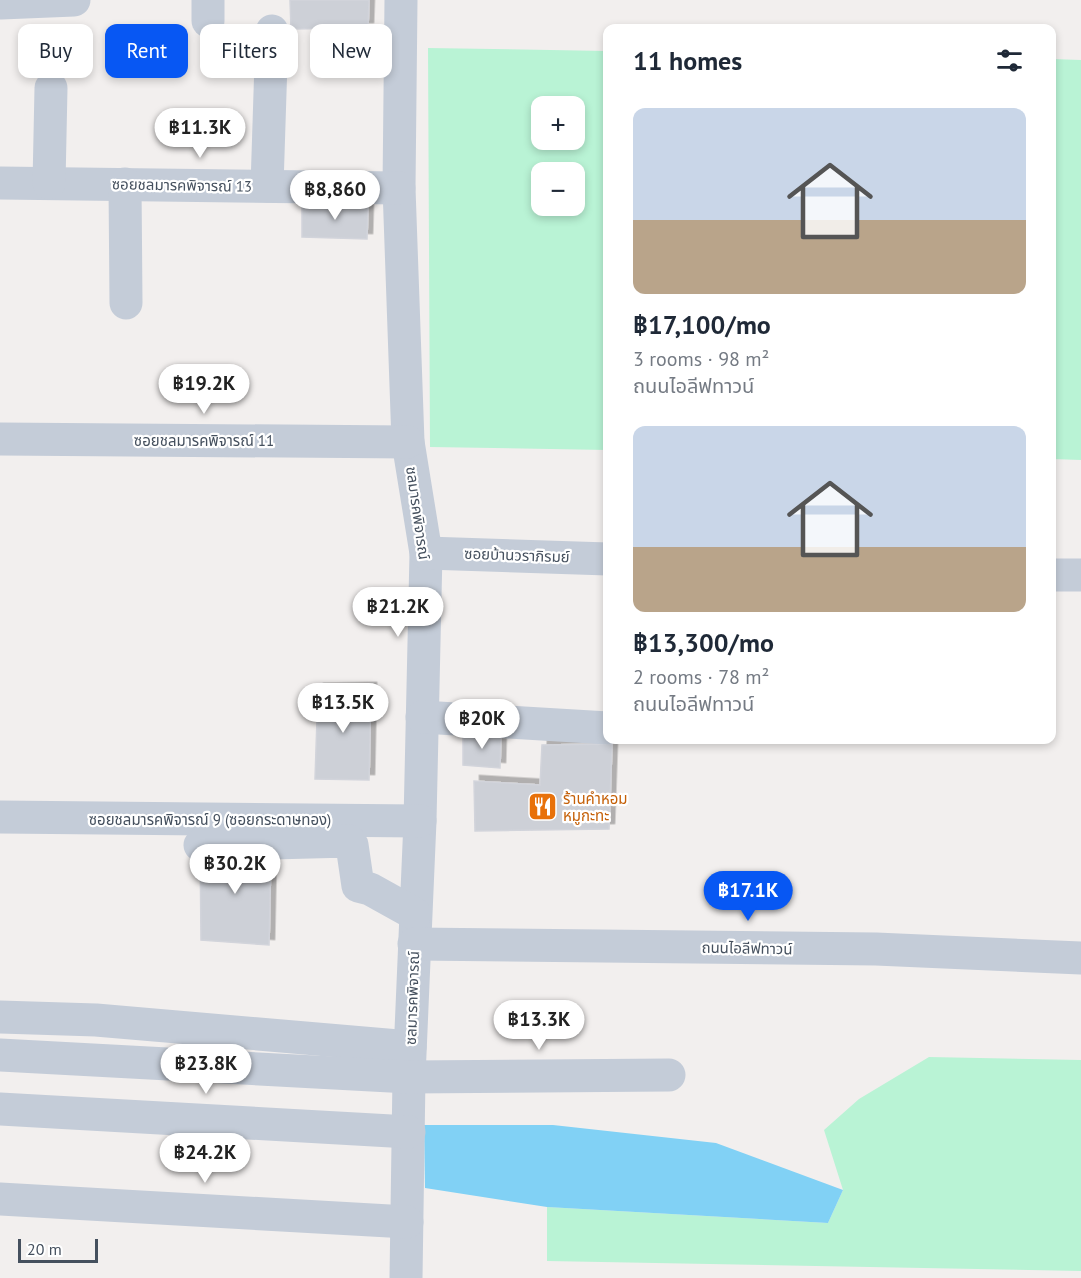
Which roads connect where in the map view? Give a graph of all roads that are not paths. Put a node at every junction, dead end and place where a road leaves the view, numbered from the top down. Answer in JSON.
{"nodes":[{"id":1,"x":74,"y":0,"type":"edge"},
{"id":2,"x":401,"y":0,"type":"edge"},
{"id":3,"x":1,"y":3,"type":"edge"},
{"id":4,"x":271,"y":78,"type":"edge"},
{"id":5,"x":51,"y":88,"type":"dead end"},
{"id":6,"x":0,"y":183,"type":"edge"},
{"id":7,"x":49,"y":183,"type":"junction"},
{"id":8,"x":125,"y":184,"type":"junction"},
{"id":9,"x":267,"y":186,"type":"junction"},
{"id":10,"x":399,"y":188,"type":"junction"},
{"id":11,"x":126,"y":303,"type":"dead end"},
{"id":12,"x":0,"y":439,"type":"edge"},
{"id":13,"x":408,"y":442,"type":"junction"},
{"id":14,"x":426,"y":553,"type":"junction"},
{"id":15,"x":603,"y":559,"type":"edge"},
{"id":16,"x":1056,"y":574,"type":"edge"},
{"id":17,"x":1081,"y":575,"type":"edge"},
{"id":18,"x":422,"y":717,"type":"junction"},
{"id":19,"x":603,"y":728,"type":"edge"},
{"id":20,"x":0,"y":817,"type":"edge"},
{"id":21,"x":420,"y":821,"type":"junction"},
{"id":22,"x":200,"y":845,"type":"dead end"},
{"id":23,"x":414,"y":929,"type":"junction"},
{"id":24,"x":1081,"y":958,"type":"edge"},
{"id":25,"x":0,"y":1017,"type":"edge"},
{"id":26,"x":0,"y":1054,"type":"edge"},
{"id":27,"x":409,"y":1062,"type":"junction"},
{"id":28,"x":669,"y":1075,"type":"dead end"},
{"id":29,"x":0,"y":1109,"type":"edge"},
{"id":30,"x":409,"y":1132,"type":"junction"},
{"id":31,"x":0,"y":1199,"type":"edge"},
{"id":32,"x":407,"y":1222,"type":"junction"},
{"id":33,"x":406,"y":1278,"type":"edge"}],
"edges":[{"from":1,"to":3,"type":"street"},
{"from":2,"to":10,"type":"street","name":"ชลมารคพิจารณ์"},
{"from":4,"to":9,"type":"street"},
{"from":5,"to":7,"type":"street"},
{"from":6,"to":7,"type":"street","name":"ซอยชลมารคพิจารณ์ 13"},
{"from":7,"to":8,"type":"street","name":"ซอยชลมารคพิจารณ์ 13"},
{"from":8,"to":9,"type":"street","name":"ซอยชลมารคพิจารณ์ 13"},
{"from":8,"to":11,"type":"street"},
{"from":9,"to":10,"type":"street","name":"ซอยชลมารคพิจารณ์ 13"},
{"from":10,"to":13,"type":"street","name":"ชลมารคพิจารณ์"},
{"from":12,"to":13,"type":"street","name":"ซอยชลมารคพิจารณ์ 11"},
{"from":13,"to":14,"type":"street","name":"ชลมารคพิจารณ์"},
{"from":14,"to":15,"type":"street","name":"ซอยบ้านวราภิรมย์"},
{"from":14,"to":18,"type":"street","name":"ชลมารคพิจารณ์"},
{"from":16,"to":17,"type":"street"},
{"from":18,"to":19,"type":"street"},
{"from":18,"to":21,"type":"street","name":"ชลมารคพิจารณ์"},
{"from":20,"to":21,"type":"street","name":"ซอยชลมารคพิจารณ์ 9 (ซอยกระดาษทอง)"},
{"from":21,"to":23,"type":"street","name":"ชลมารคพิจารณ์"},
{"from":22,"to":23,"type":"street"},
{"from":23,"to":24,"type":"street","name":"ถนนไอลีฟทาวน์"},
{"from":23,"to":27,"type":"street","name":"ชลมารคพิจารณ์"},
{"from":25,"to":27,"type":"street"},
{"from":26,"to":27,"type":"street"},
{"from":27,"to":28,"type":"street"},
{"from":27,"to":30,"type":"street","name":"ชลมารคพิจารณ์"},
{"from":29,"to":30,"type":"street"},
{"from":30,"to":32,"type":"street","name":"ชลมารคพิจารณ์"},
{"from":31,"to":32,"type":"street"},
{"from":32,"to":33,"type":"street","name":"ชลมารคพิจารณ์"}]}
